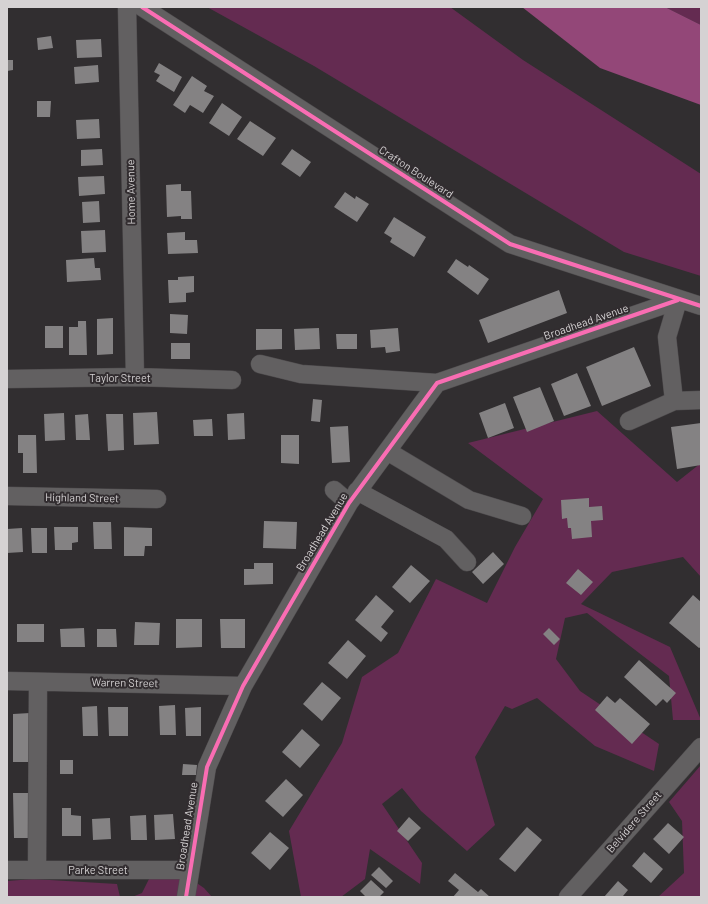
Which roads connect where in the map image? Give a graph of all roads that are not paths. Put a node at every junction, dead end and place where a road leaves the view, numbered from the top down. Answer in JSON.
{"nodes":[{"id":1,"x":127,"y":7,"type":"edge"},
{"id":2,"x":142,"y":7,"type":"edge"},
{"id":3,"x":678,"y":300,"type":"junction"},
{"id":4,"x":701,"y":306,"type":"edge"},
{"id":5,"x":260,"y":364,"type":"dead end"},
{"id":6,"x":135,"y":377,"type":"junction"},
{"id":7,"x":7,"y":379,"type":"edge"},
{"id":8,"x":232,"y":380,"type":"dead end"},
{"id":9,"x":437,"y":383,"type":"junction"},
{"id":10,"x":701,"y":400,"type":"edge"},
{"id":11,"x":674,"y":401,"type":"junction"},
{"id":12,"x":629,"y":421,"type":"dead end"},
{"id":13,"x":387,"y":451,"type":"junction"},
{"id":14,"x":334,"y":490,"type":"dead end"},
{"id":15,"x":7,"y":496,"type":"edge"},
{"id":16,"x":353,"y":497,"type":"junction"},
{"id":17,"x":157,"y":499,"type":"dead end"},
{"id":18,"x":522,"y":516,"type":"dead end"},
{"id":19,"x":467,"y":562,"type":"dead end"},
{"id":20,"x":7,"y":681,"type":"edge"},
{"id":21,"x":38,"y":682,"type":"junction"},
{"id":22,"x":244,"y":686,"type":"junction"},
{"id":23,"x":701,"y":747,"type":"edge"},
{"id":24,"x":7,"y":870,"type":"edge"},
{"id":25,"x":37,"y":870,"type":"junction"},
{"id":26,"x":189,"y":870,"type":"junction"},
{"id":27,"x":186,"y":897,"type":"edge"},
{"id":28,"x":568,"y":897,"type":"edge"}],
"edges":[{"from":1,"to":6,"type":"street","name":"Home Avenue"},
{"from":2,"to":3,"type":"street","name":"Crafton Boulevard"},
{"from":3,"to":4,"type":"street","name":"Crafton Boulevard"},
{"from":3,"to":9,"type":"street","name":"Broadhead Avenue"},
{"from":3,"to":11,"type":"street"},
{"from":5,"to":9,"type":"street"},
{"from":6,"to":7,"type":"street","name":"Taylor Street"},
{"from":6,"to":8,"type":"street","name":"Taylor Street"},
{"from":9,"to":13,"type":"street","name":"Broadhead Avenue"},
{"from":10,"to":11,"type":"street"},
{"from":11,"to":12,"type":"street"},
{"from":13,"to":16,"type":"street","name":"Broadhead Avenue"},
{"from":13,"to":18,"type":"street"},
{"from":14,"to":16,"type":"street"},
{"from":15,"to":17,"type":"street","name":"Highland Street"},
{"from":16,"to":19,"type":"street"},
{"from":16,"to":22,"type":"street","name":"Broadhead Avenue"},
{"from":20,"to":21,"type":"street","name":"Warren Street"},
{"from":21,"to":22,"type":"street","name":"Warren Street"},
{"from":21,"to":25,"type":"street"},
{"from":22,"to":26,"type":"street","name":"Broadhead Avenue"},
{"from":23,"to":28,"type":"street","name":"Belvidere Street"},
{"from":24,"to":25,"type":"street","name":"Parke Street"},
{"from":25,"to":26,"type":"street","name":"Parke Street"},
{"from":26,"to":27,"type":"street","name":"Broadhead Avenue"}]}
